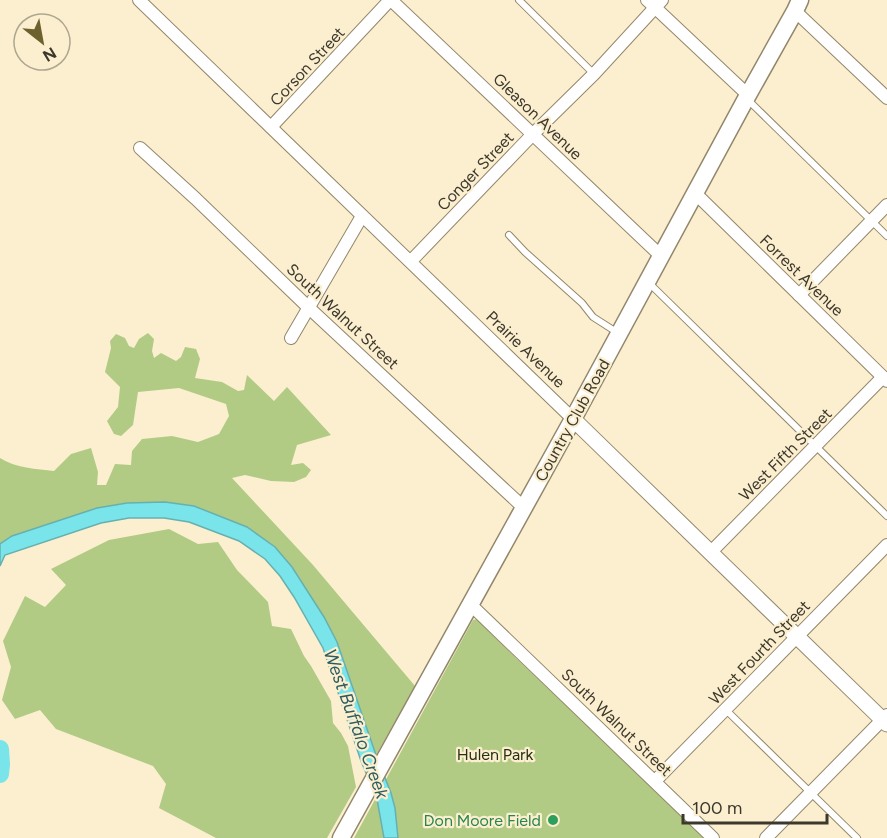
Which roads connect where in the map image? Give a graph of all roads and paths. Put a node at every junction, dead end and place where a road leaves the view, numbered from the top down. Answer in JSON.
{"nodes":[{"id":1,"x":139,"y":0,"type":"edge"},
{"id":2,"x":391,"y":0,"type":"edge"},
{"id":3,"x":519,"y":0,"type":"edge"},
{"id":4,"x":655,"y":2,"type":"edge"},
{"id":5,"x":798,"y":6,"type":"edge"},
{"id":6,"x":594,"y":74,"type":"junction"},
{"id":7,"x":747,"y":97,"type":"junction"},
{"id":8,"x":887,"y":98,"type":"edge"},
{"id":9,"x":272,"y":128,"type":"junction"},
{"id":10,"x":533,"y":134,"type":"junction"},
{"id":11,"x":140,"y":148,"type":"dead end"},
{"id":12,"x":695,"y":194,"type":"junction"},
{"id":13,"x":887,"y":205,"type":"edge"},
{"id":14,"x":362,"y":216,"type":"junction"},
{"id":15,"x":872,"y":222,"type":"junction"},
{"id":16,"x":509,"y":235,"type":"dead end"},
{"id":17,"x":887,"y":236,"type":"edge"},
{"id":18,"x":661,"y":256,"type":"junction"},
{"id":19,"x":411,"y":261,"type":"junction"},
{"id":20,"x":647,"y":281,"type":"junction"},
{"id":21,"x":799,"y":295,"type":"junction"},
{"id":22,"x":308,"y":307,"type":"junction"},
{"id":23,"x":619,"y":334,"type":"junction"},
{"id":24,"x":291,"y":338,"type":"dead end"},
{"id":25,"x":885,"y":379,"type":"edge"},
{"id":26,"x":573,"y":419,"type":"junction"},
{"id":27,"x":816,"y":447,"type":"junction"},
{"id":28,"x":523,"y":507,"type":"junction"},
{"id":29,"x":887,"y":516,"type":"edge"},
{"id":30,"x":887,"y":545,"type":"edge"},
{"id":31,"x":710,"y":553,"type":"junction"},
{"id":32,"x":471,"y":605,"type":"junction"},
{"id":33,"x":798,"y":636,"type":"junction"},
{"id":34,"x":726,"y":710,"type":"junction"},
{"id":35,"x":885,"y":720,"type":"edge"},
{"id":36,"x":655,"y":781,"type":"junction"},
{"id":37,"x":810,"y":793,"type":"junction"},
{"id":38,"x":341,"y":838,"type":"edge"},
{"id":39,"x":714,"y":838,"type":"edge"},
{"id":40,"x":766,"y":838,"type":"edge"},
{"id":41,"x":857,"y":838,"type":"edge"}],
"edges":[{"from":1,"to":9,"type":"street","name":"Prairie Avenue"},
{"from":2,"to":9,"type":"street","name":"Corson Street"},
{"from":2,"to":10,"type":"street","name":"Gleason Avenue"},
{"from":3,"to":6,"type":"lane"},
{"from":4,"to":6,"type":"street","name":"Conger Street"},
{"from":4,"to":7,"type":"street"},
{"from":5,"to":7,"type":"main road","name":"Country Club Road"},
{"from":5,"to":8,"type":"street"},
{"from":6,"to":10,"type":"street","name":"Conger Street"},
{"from":7,"to":12,"type":"main road","name":"Country Club Road"},
{"from":7,"to":15,"type":"lane"},
{"from":9,"to":14,"type":"street","name":"Prairie Avenue"},
{"from":10,"to":18,"type":"street","name":"Gleason Avenue"},
{"from":10,"to":19,"type":"street","name":"Conger Street"},
{"from":11,"to":22,"type":"street","name":"South Walnut Street"},
{"from":12,"to":18,"type":"main road","name":"Country Club Road"},
{"from":12,"to":21,"type":"street","name":"Forrest Avenue"},
{"from":13,"to":15,"type":"street"},
{"from":14,"to":19,"type":"street","name":"Prairie Avenue"},
{"from":14,"to":22,"type":"street"},
{"from":15,"to":17,"type":"lane"},
{"from":15,"to":21,"type":"street"},
{"from":16,"to":23,"type":"lane"},
{"from":18,"to":20,"type":"main road","name":"Country Club Road"},
{"from":19,"to":26,"type":"street","name":"Prairie Avenue"},
{"from":20,"to":23,"type":"main road","name":"Country Club Road"},
{"from":20,"to":27,"type":"lane"},
{"from":21,"to":25,"type":"street","name":"Forrest Avenue"},
{"from":22,"to":24,"type":"street"},
{"from":22,"to":28,"type":"street","name":"South Walnut Street"},
{"from":23,"to":26,"type":"main road","name":"Country Club Road"},
{"from":25,"to":27,"type":"street","name":"West Fifth Street"},
{"from":26,"to":28,"type":"main road","name":"Country Club Road"},
{"from":26,"to":31,"type":"street","name":"Prairie Avenue"},
{"from":27,"to":29,"type":"lane"},
{"from":27,"to":31,"type":"street","name":"West Fifth Street"},
{"from":28,"to":32,"type":"main road","name":"Country Club Road"},
{"from":30,"to":33,"type":"street","name":"West Fourth Street"},
{"from":31,"to":33,"type":"street","name":"Prairie Avenue"},
{"from":32,"to":36,"type":"street","name":"South Walnut Street"},
{"from":32,"to":38,"type":"main road","name":"Country Club Road"},
{"from":33,"to":34,"type":"street","name":"West Fourth Street"},
{"from":33,"to":35,"type":"street","name":"Prairie Avenue"},
{"from":34,"to":36,"type":"street","name":"West Fourth Street"},
{"from":34,"to":37,"type":"lane"},
{"from":35,"to":37,"type":"street"},
{"from":36,"to":39,"type":"street","name":"South Walnut Street"},
{"from":37,"to":40,"type":"street"},
{"from":37,"to":41,"type":"lane"}]}
